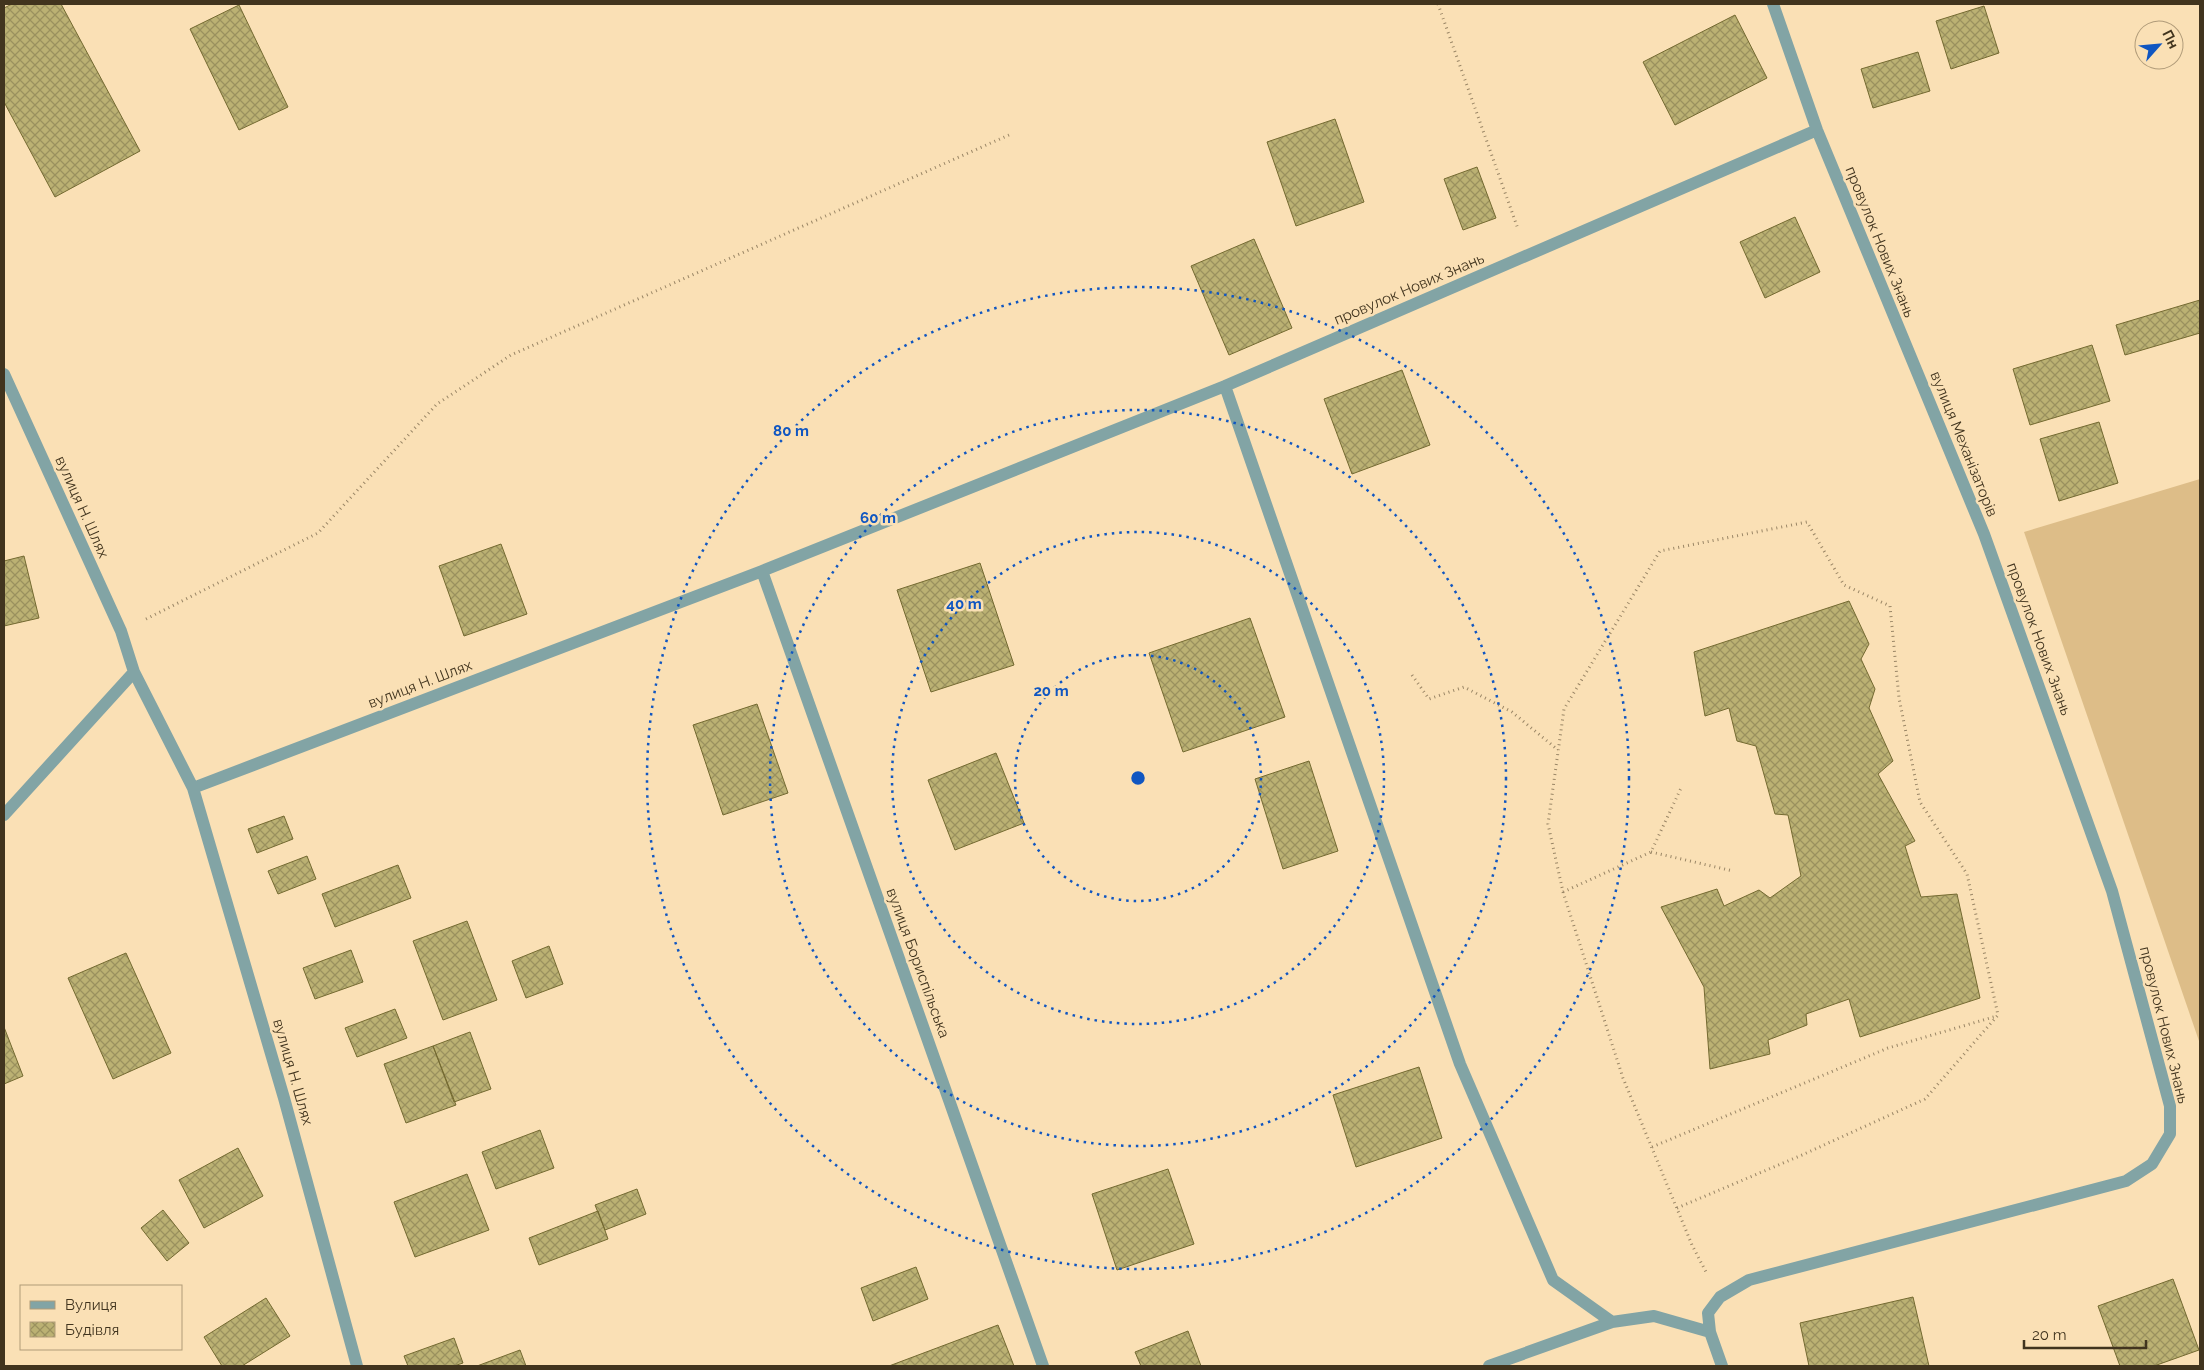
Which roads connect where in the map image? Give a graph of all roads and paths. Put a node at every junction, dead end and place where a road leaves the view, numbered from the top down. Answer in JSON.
{"nodes":[{"id":1,"x":1438,"y":4,"type":"edge"},
{"id":2,"x":1773,"y":4,"type":"edge"},
{"id":3,"x":1817,"y":130,"type":"junction"},
{"id":4,"x":1010,"y":135,"type":"dead end"},
{"id":5,"x":1527,"y":255,"type":"junction"},
{"id":6,"x":1914,"y":366,"type":"joint"},
{"id":7,"x":4,"y":374,"type":"edge"},
{"id":8,"x":1225,"y":386,"type":"junction"},
{"id":9,"x":1984,"y":534,"type":"joint"},
{"id":10,"x":762,"y":571,"type":"junction"},
{"id":11,"x":121,"y":631,"type":"junction"},
{"id":12,"x":134,"y":672,"type":"junction"},
{"id":13,"x":1412,"y":675,"type":"dead end"},
{"id":14,"x":1559,"y":751,"type":"junction"},
{"id":15,"x":1682,"y":786,"type":"dead end"},
{"id":16,"x":193,"y":788,"type":"junction"},
{"id":17,"x":4,"y":815,"type":"edge"},
{"id":18,"x":1651,"y":852,"type":"junction"},
{"id":19,"x":1733,"y":871,"type":"dead end"},
{"id":20,"x":1563,"y":892,"type":"junction"},
{"id":21,"x":1998,"y":1015,"type":"junction"},
{"id":22,"x":1652,"y":1147,"type":"junction"},
{"id":23,"x":1677,"y":1208,"type":"junction"},
{"id":24,"x":1720,"y":1297,"type":"junction"},
{"id":25,"x":1612,"y":1322,"type":"junction"},
{"id":26,"x":1710,"y":1332,"type":"junction"},
{"id":27,"x":356,"y":1366,"type":"edge"},
{"id":28,"x":1043,"y":1366,"type":"edge"},
{"id":29,"x":1489,"y":1366,"type":"edge"},
{"id":30,"x":1722,"y":1366,"type":"edge"}],
"edges":[{"from":1,"to":5,"type":"path"},
{"from":2,"to":3,"type":"street","name":"провулок Нових Знань"},
{"from":3,"to":5,"type":"street","name":"провулок Нових Знань"},
{"from":3,"to":6,"type":"street","name":"провулок Нових Знань"},
{"from":4,"to":11,"type":"path"},
{"from":5,"to":8,"type":"street","name":"провулок Нових Знань"},
{"from":6,"to":9,"type":"street","name":"вулиця Механізаторів"},
{"from":7,"to":11,"type":"street","name":"вулиця Н. Шлях"},
{"from":8,"to":10,"type":"street","name":"провулок Нових Знань"},
{"from":8,"to":25,"type":"street"},
{"from":9,"to":24,"type":"street","name":"провулок Нових Знань"},
{"from":10,"to":16,"type":"street","name":"вулиця Н. Шлях"},
{"from":10,"to":28,"type":"street","name":"вулиця Бориспільська"},
{"from":11,"to":12,"type":"street","name":"вулиця Н. Шлях"},
{"from":12,"to":16,"type":"street","name":"вулиця Н. Шлях"},
{"from":12,"to":17,"type":"street"},
{"from":13,"to":14,"type":"path"},
{"from":14,"to":20,"type":"path"},
{"from":14,"to":21,"type":"path"},
{"from":15,"to":18,"type":"path"},
{"from":16,"to":27,"type":"street","name":"вулиця Н. Шлях"},
{"from":18,"to":19,"type":"path"},
{"from":18,"to":20,"type":"path"},
{"from":20,"to":22,"type":"path"},
{"from":21,"to":22,"type":"path"},
{"from":21,"to":23,"type":"path"},
{"from":22,"to":23,"type":"path"},
{"from":23,"to":24,"type":"path"},
{"from":24,"to":26,"type":"street"},
{"from":25,"to":26,"type":"street"},
{"from":25,"to":29,"type":"street"},
{"from":26,"to":30,"type":"street"}]}
